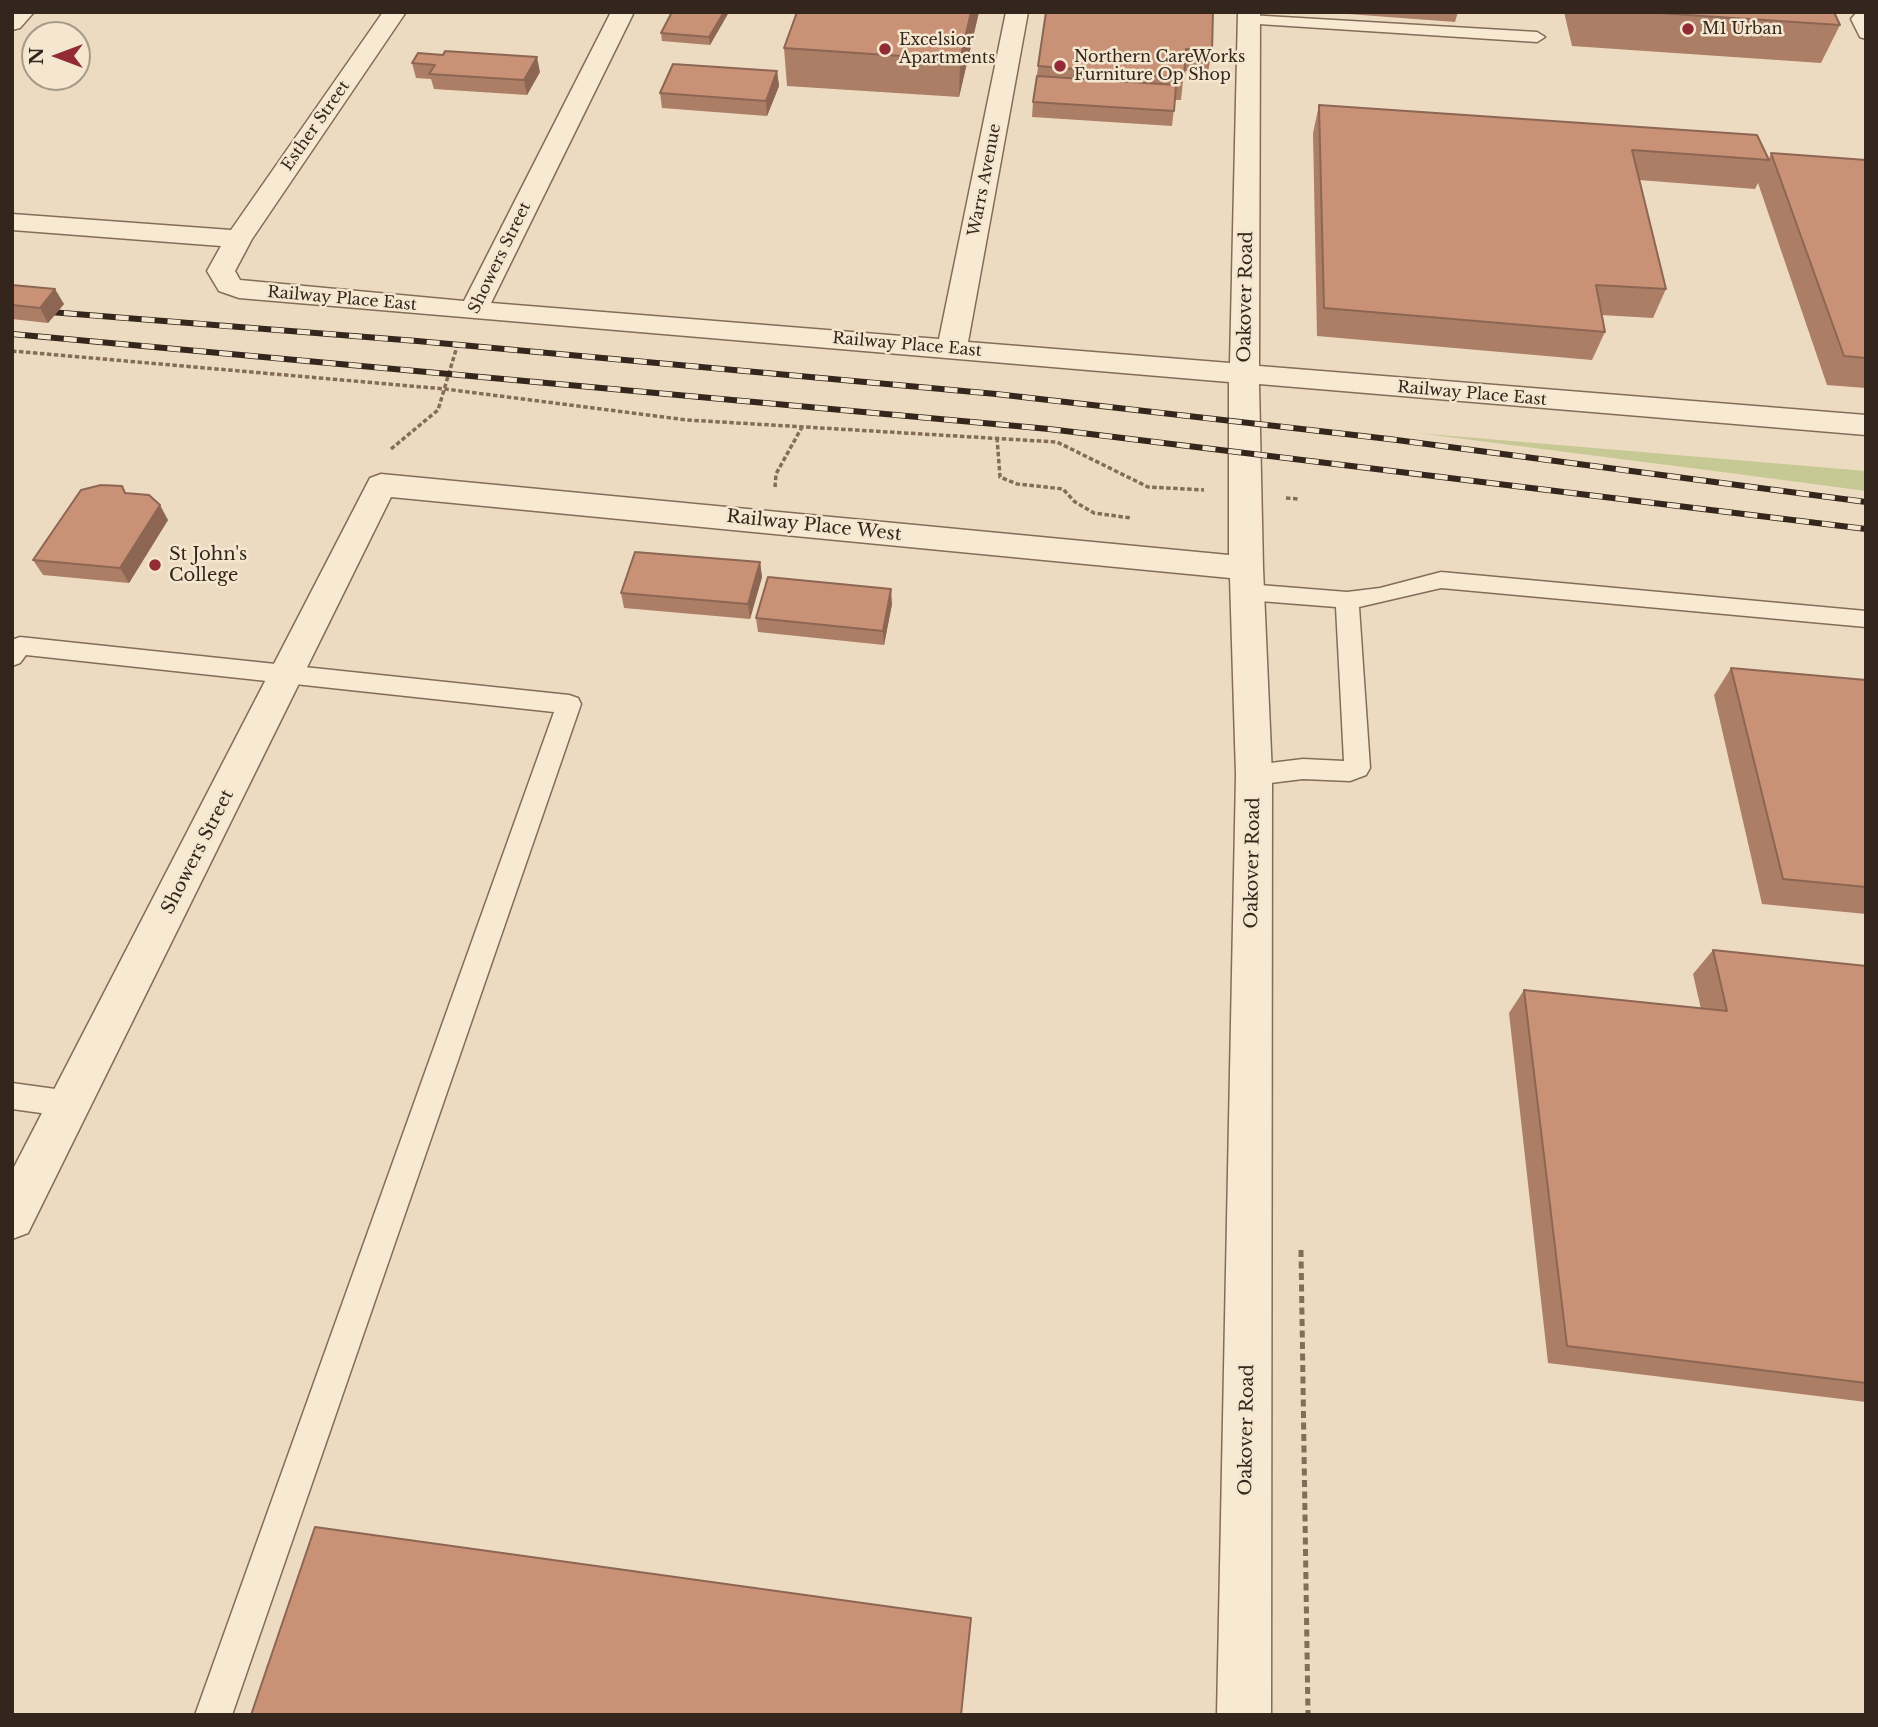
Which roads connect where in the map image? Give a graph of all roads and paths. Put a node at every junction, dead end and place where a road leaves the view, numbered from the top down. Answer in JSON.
{"nodes":[{"id":1,"x":23,"y":12,"type":"edge"},
{"id":2,"x":395,"y":12,"type":"edge"},
{"id":3,"x":623,"y":12,"type":"edge"},
{"id":4,"x":1017,"y":12,"type":"edge"},
{"id":5,"x":1866,"y":13,"type":"edge"},
{"id":6,"x":1249,"y":16,"type":"edge"},
{"id":7,"x":12,"y":23,"type":"edge"},
{"id":8,"x":1866,"y":34,"type":"edge"},
{"id":9,"x":1537,"y":37,"type":"dead end"},
{"id":10,"x":12,"y":222,"type":"edge"},
{"id":11,"x":238,"y":239,"type":"junction"},
{"id":12,"x":473,"y":310,"type":"junction"},
{"id":13,"x":952,"y":348,"type":"junction"},
{"id":14,"x":12,"y":351,"type":"edge"},
{"id":15,"x":1244,"y":374,"type":"junction"},
{"id":16,"x":445,"y":389,"type":"junction"},
{"id":17,"x":1866,"y":425,"type":"edge"},
{"id":18,"x":802,"y":427,"type":"junction"},
{"id":19,"x":997,"y":438,"type":"junction"},
{"id":20,"x":383,"y":470,"type":"junction"},
{"id":21,"x":776,"y":474,"type":"dead end"},
{"id":22,"x":1245,"y":494,"type":"junction"},
{"id":23,"x":1298,"y":499,"type":"dead end"},
{"id":24,"x":1075,"y":502,"type":"dead end"},
{"id":25,"x":1246,"y":580,"type":"junction"},
{"id":26,"x":1347,"y":600,"type":"junction"},
{"id":27,"x":1866,"y":619,"type":"edge"},
{"id":28,"x":12,"y":657,"type":"edge"},
{"id":29,"x":288,"y":674,"type":"junction"},
{"id":30,"x":1254,"y":775,"type":"junction"},
{"id":31,"x":12,"y":1096,"type":"edge"},
{"id":32,"x":70,"y":1104,"type":"junction"},
{"id":33,"x":12,"y":1218,"type":"edge"},
{"id":34,"x":213,"y":1715,"type":"edge"},
{"id":35,"x":1244,"y":1715,"type":"edge"}],
"edges":[{"from":1,"to":7,"type":"street"},
{"from":2,"to":11,"type":"street","name":"Esther Street"},
{"from":3,"to":12,"type":"street","name":"Showers Street"},
{"from":4,"to":13,"type":"street","name":"Warrs Avenue"},
{"from":5,"to":8,"type":"lane"},
{"from":6,"to":9,"type":"lane"},
{"from":6,"to":15,"type":"street","name":"Oakover Road"},
{"from":10,"to":11,"type":"street"},
{"from":11,"to":12,"type":"street","name":"Railway Place East"},
{"from":12,"to":13,"type":"street","name":"Railway Place East"},
{"from":12,"to":16,"type":"path","name":"Showers Street"},
{"from":13,"to":15,"type":"street","name":"Railway Place East"},
{"from":14,"to":16,"type":"path"},
{"from":15,"to":17,"type":"street","name":"Railway Place East"},
{"from":15,"to":22,"type":"street","name":"Oakover Road"},
{"from":16,"to":18,"type":"path"},
{"from":16,"to":20,"type":"path","name":"Showers Street"},
{"from":18,"to":19,"type":"path"},
{"from":18,"to":21,"type":"path"},
{"from":19,"to":22,"type":"path"},
{"from":19,"to":24,"type":"path"},
{"from":20,"to":25,"type":"street","name":"Railway Place West"},
{"from":20,"to":29,"type":"street","name":"Showers Street"},
{"from":22,"to":23,"type":"path"},
{"from":22,"to":25,"type":"street","name":"Oakover Road"},
{"from":25,"to":26,"type":"lane"},
{"from":25,"to":30,"type":"street","name":"Oakover Road"},
{"from":26,"to":27,"type":"lane"},
{"from":26,"to":30,"type":"lane"},
{"from":28,"to":29,"type":"lane"},
{"from":29,"to":32,"type":"street","name":"Showers Street"},
{"from":29,"to":34,"type":"lane"},
{"from":30,"to":35,"type":"street","name":"Oakover Road"},
{"from":31,"to":32,"type":"lane"},
{"from":32,"to":33,"type":"street","name":"Showers Street"}]}
